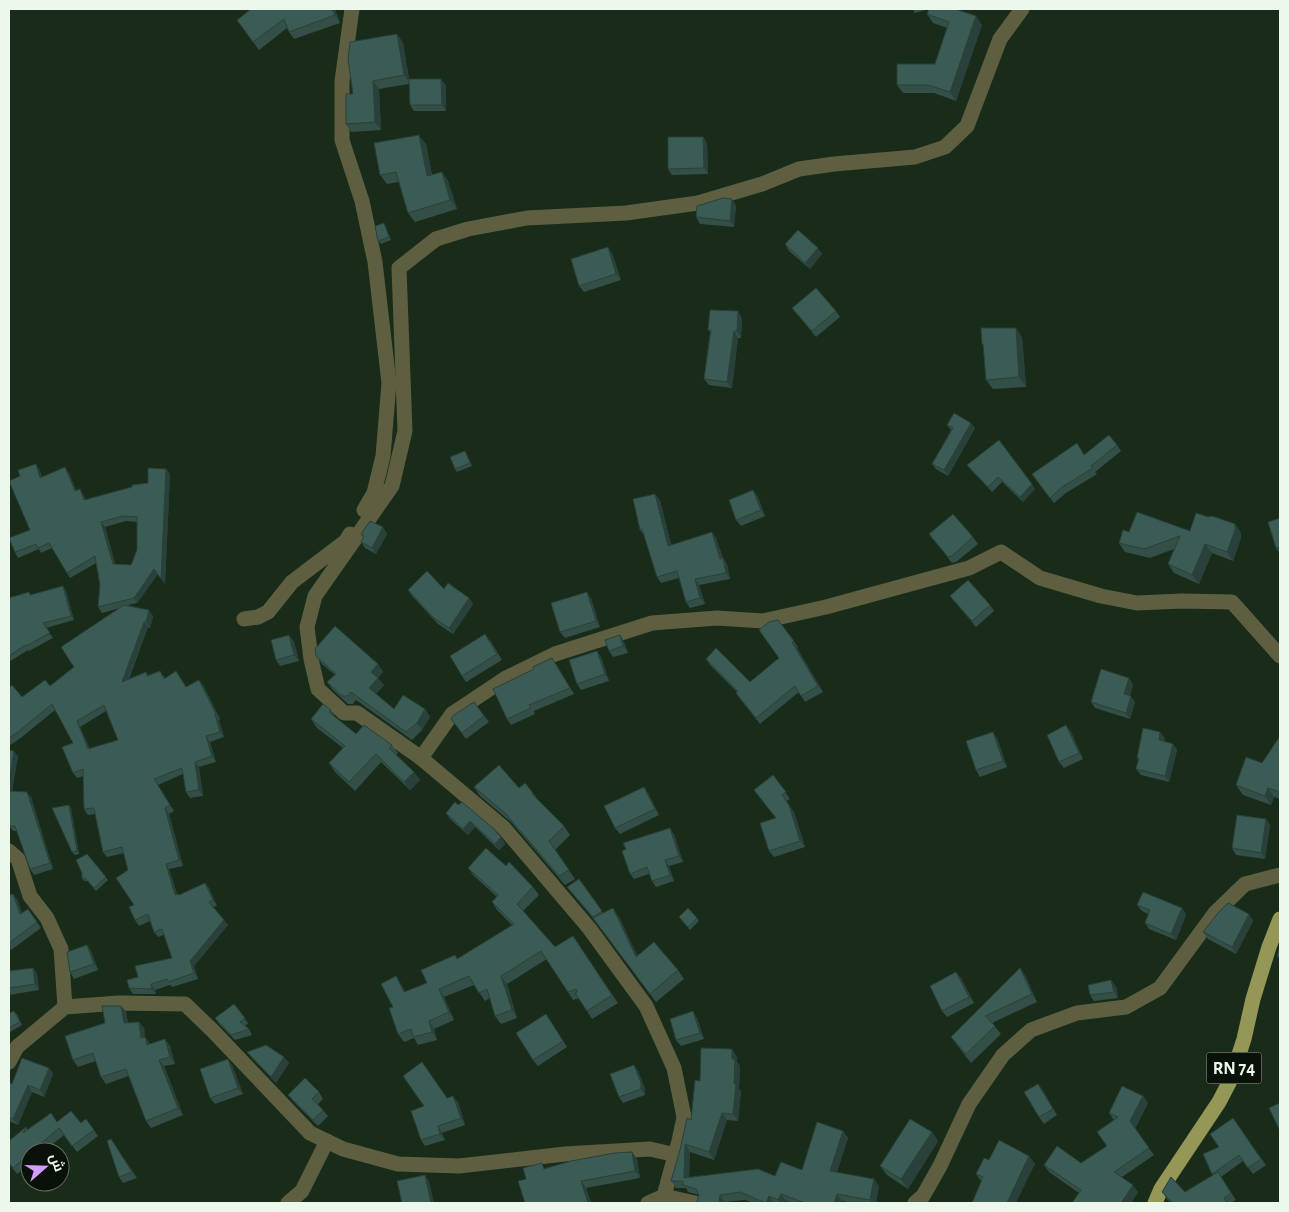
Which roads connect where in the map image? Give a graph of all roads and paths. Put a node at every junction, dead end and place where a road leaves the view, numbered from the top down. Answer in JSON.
{"nodes":[{"id":1,"x":352,"y":9,"type":"edge"},
{"id":2,"x":1022,"y":9,"type":"edge"},
{"id":3,"x":244,"y":618,"type":"dead end"},
{"id":4,"x":1280,"y":656,"type":"edge"},
{"id":5,"x":421,"y":758,"type":"junction"},
{"id":6,"x":9,"y":851,"type":"edge"},
{"id":7,"x":1280,"y":875,"type":"edge"},
{"id":8,"x":1280,"y":918,"type":"edge"},
{"id":9,"x":65,"y":1007,"type":"junction"},
{"id":10,"x":9,"y":1062,"type":"edge"},
{"id":11,"x":327,"y":1141,"type":"junction"},
{"id":12,"x":676,"y":1155,"type":"junction"},
{"id":13,"x":664,"y":1196,"type":"junction"},
{"id":14,"x":288,"y":1203,"type":"edge"},
{"id":15,"x":648,"y":1203,"type":"edge"},
{"id":16,"x":695,"y":1203,"type":"edge"},
{"id":17,"x":914,"y":1203,"type":"edge"},
{"id":18,"x":1155,"y":1203,"type":"edge"}],
"edges":[{"from":1,"to":3,"type":"street"},
{"from":2,"to":5,"type":"street"},
{"from":4,"to":5,"type":"street"},
{"from":5,"to":12,"type":"street"},
{"from":6,"to":9,"type":"street"},
{"from":7,"to":17,"type":"street"},
{"from":8,"to":18,"type":"main road","number":"RN 74"},
{"from":9,"to":10,"type":"street"},
{"from":9,"to":11,"type":"street"},
{"from":11,"to":12,"type":"street"},
{"from":11,"to":14,"type":"street"},
{"from":12,"to":13,"type":"street"},
{"from":13,"to":15,"type":"street"},
{"from":13,"to":16,"type":"street"}]}
